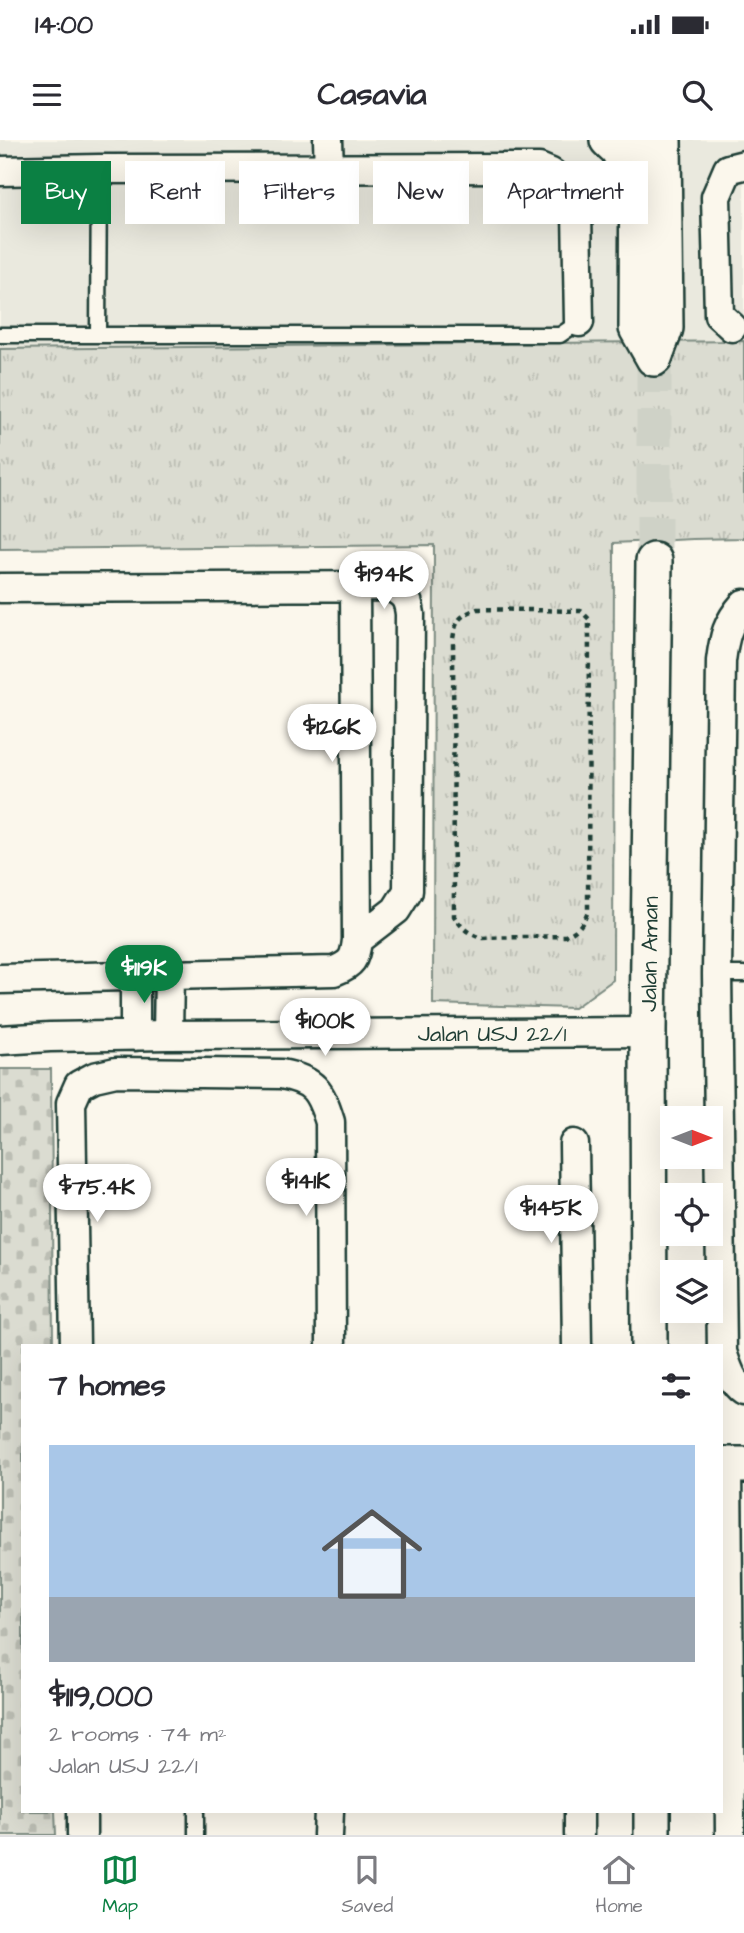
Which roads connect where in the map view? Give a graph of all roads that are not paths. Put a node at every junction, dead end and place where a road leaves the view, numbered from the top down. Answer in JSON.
{"nodes":[{"id":1,"x":328,"y":140,"type":"edge"},
{"id":2,"x":608,"y":140,"type":"edge"},
{"id":3,"x":638,"y":140,"type":"edge"},
{"id":4,"x":663,"y":140,"type":"edge"},
{"id":5,"x":683,"y":140,"type":"edge"},
{"id":6,"x":329,"y":161,"type":"edge"},
{"id":7,"x":744,"y":165,"type":"edge"},
{"id":8,"x":111,"y":169,"type":"edge"},
{"id":9,"x":239,"y":169,"type":"edge"},
{"id":10,"x":359,"y":169,"type":"edge"},
{"id":11,"x":0,"y":171,"type":"edge"},
{"id":12,"x":21,"y":171,"type":"edge"},
{"id":13,"x":651,"y":196,"type":"junction"},
{"id":14,"x":99,"y":224,"type":"edge"},
{"id":15,"x":579,"y":322,"type":"joint"},
{"id":16,"x":738,"y":327,"type":"edge"},
{"id":17,"x":98,"y":333,"type":"junction"},
{"id":18,"x":0,"y":334,"type":"edge"},
{"id":19,"x":654,"y":561,"type":"tunnel mouth"},
{"id":20,"x":355,"y":586,"type":"junction"},
{"id":21,"x":0,"y":588,"type":"edge"},
{"id":22,"x":739,"y":609,"type":"edge"},
{"id":23,"x":357,"y":940,"type":"junction"},
{"id":24,"x":730,"y":974,"type":"edge"},
{"id":25,"x":169,"y":975,"type":"junction"},
{"id":26,"x":135,"y":976,"type":"junction"},
{"id":27,"x":0,"y":979,"type":"edge"},
{"id":28,"x":648,"y":1032,"type":"junction"},
{"id":29,"x":168,"y":1035,"type":"junction"},
{"id":30,"x":135,"y":1036,"type":"junction"},
{"id":31,"x":0,"y":1040,"type":"edge"},
{"id":32,"x":575,"y":1144,"type":"dead end"},
{"id":33,"x":75,"y":1344,"type":"edge"},
{"id":34,"x":331,"y":1344,"type":"edge"},
{"id":35,"x":577,"y":1344,"type":"edge"},
{"id":36,"x":649,"y":1344,"type":"edge"},
{"id":37,"x":722,"y":1344,"type":"edge"},
{"id":38,"x":723,"y":1355,"type":"edge"},
{"id":39,"x":744,"y":1391,"type":"edge"},
{"id":40,"x":731,"y":1465,"type":"edge"},
{"id":41,"x":82,"y":1813,"type":"edge"},
{"id":42,"x":196,"y":1813,"type":"edge"},
{"id":43,"x":329,"y":1813,"type":"edge"},
{"id":44,"x":579,"y":1813,"type":"edge"},
{"id":45,"x":652,"y":1813,"type":"edge"},
{"id":46,"x":82,"y":1835,"type":"edge"},
{"id":47,"x":196,"y":1835,"type":"edge"},
{"id":48,"x":328,"y":1835,"type":"edge"},
{"id":49,"x":579,"y":1835,"type":"edge"},
{"id":50,"x":652,"y":1835,"type":"edge"},
{"id":51,"x":730,"y":1835,"type":"edge"}],
"edges":[{"from":1,"to":6,"type":"street"},
{"from":2,"to":13,"type":"street"},
{"from":3,"to":13,"type":"street"},
{"from":4,"to":13,"type":"street"},
{"from":5,"to":13,"type":"street"},
{"from":7,"to":16,"type":"street"},
{"from":8,"to":9,"type":"street"},
{"from":10,"to":15,"type":"street"},
{"from":11,"to":12,"type":"street"},
{"from":14,"to":17,"type":"lane"},
{"from":15,"to":17,"type":"lane"},
{"from":17,"to":18,"type":"lane"},
{"from":19,"to":28,"type":"street","name":"Jalan Aman"},
{"from":20,"to":21,"type":"street"},
{"from":20,"to":23,"type":"street"},
{"from":20,"to":23,"type":"street"},
{"from":22,"to":24,"type":"street"},
{"from":23,"to":25,"type":"street"},
{"from":24,"to":37,"type":"street"},
{"from":25,"to":26,"type":"street"},
{"from":25,"to":29,"type":"street"},
{"from":26,"to":27,"type":"street"},
{"from":26,"to":30,"type":"street"},
{"from":28,"to":29,"type":"street","name":"Jalan USJ 22/1"},
{"from":28,"to":36,"type":"street","name":"Jalan Aman"},
{"from":29,"to":30,"type":"street","name":"Jalan USJ 22/1"},
{"from":30,"to":31,"type":"street","name":"Jalan USJ 22/1"},
{"from":32,"to":35,"type":"street"},
{"from":33,"to":34,"type":"street"},
{"from":38,"to":39,"type":"street"},
{"from":40,"to":51,"type":"street"},
{"from":41,"to":46,"type":"street"},
{"from":42,"to":47,"type":"lane"},
{"from":43,"to":48,"type":"street"},
{"from":44,"to":49,"type":"street"},
{"from":45,"to":50,"type":"street"}]}
